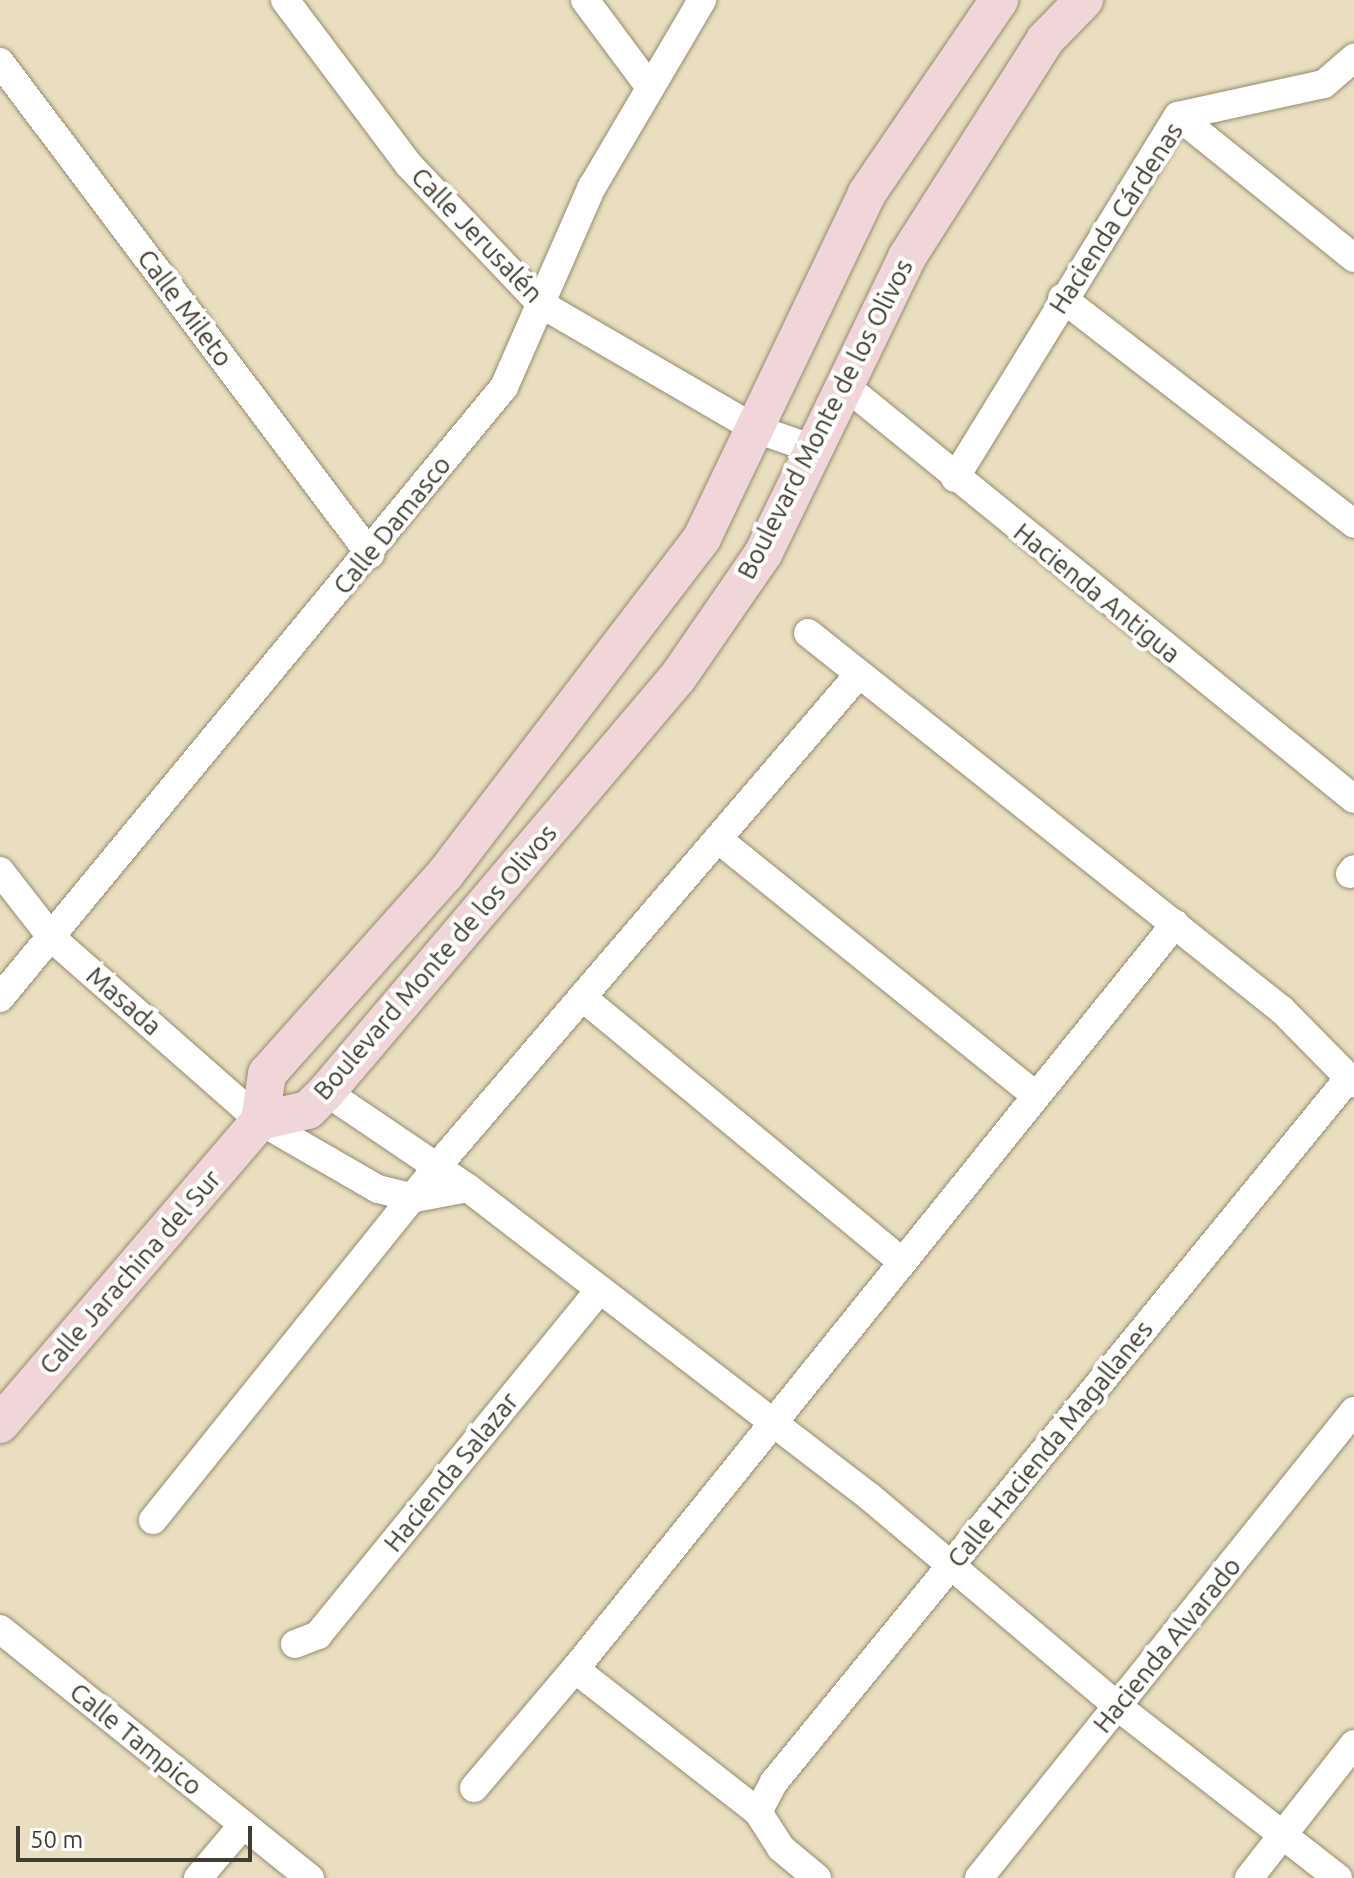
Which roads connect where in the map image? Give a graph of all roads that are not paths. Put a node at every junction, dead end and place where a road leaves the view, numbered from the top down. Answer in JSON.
{"nodes":[{"id":1,"x":285,"y":0,"type":"edge"},
{"id":2,"x":585,"y":0,"type":"edge"},
{"id":3,"x":702,"y":0,"type":"edge"},
{"id":4,"x":999,"y":0,"type":"edge"},
{"id":5,"x":1084,"y":0,"type":"edge"},
{"id":6,"x":1354,"y":58,"type":"edge"},
{"id":7,"x":0,"y":62,"type":"edge"},
{"id":8,"x":649,"y":86,"type":"junction"},
{"id":9,"x":1178,"y":116,"type":"junction"},
{"id":10,"x":1354,"y":258,"type":"edge"},
{"id":11,"x":1062,"y":298,"type":"junction"},
{"id":12,"x":541,"y":304,"type":"junction"},
{"id":13,"x":843,"y":384,"type":"junction"},
{"id":14,"x":756,"y":429,"type":"junction"},
{"id":15,"x":811,"y":448,"type":"junction"},
{"id":16,"x":955,"y":478,"type":"junction"},
{"id":17,"x":1354,"y":524,"type":"edge"},
{"id":18,"x":370,"y":554,"type":"junction"},
{"id":19,"x":808,"y":633,"type":"dead end"},
{"id":20,"x":859,"y":674,"type":"junction"},
{"id":21,"x":1354,"y":799,"type":"edge"},
{"id":22,"x":719,"y":840,"type":"junction"},
{"id":23,"x":0,"y":871,"type":"edge"},
{"id":24,"x":1175,"y":924,"type":"junction"},
{"id":25,"x":53,"y":939,"type":"junction"},
{"id":26,"x":582,"y":997,"type":"junction"},
{"id":27,"x":0,"y":998,"type":"edge"},
{"id":28,"x":1351,"y":1081,"type":"edge"},
{"id":29,"x":326,"y":1092,"type":"junction"},
{"id":30,"x":1033,"y":1093,"type":"junction"},
{"id":31,"x":260,"y":1121,"type":"junction"},
{"id":32,"x":440,"y":1163,"type":"junction"},
{"id":33,"x":468,"y":1188,"type":"junction"},
{"id":34,"x":415,"y":1198,"type":"junction"},
{"id":35,"x":902,"y":1262,"type":"junction"},
{"id":36,"x":599,"y":1290,"type":"junction"},
{"id":37,"x":1354,"y":1411,"type":"edge"},
{"id":38,"x":0,"y":1424,"type":"edge"},
{"id":39,"x":771,"y":1424,"type":"junction"},
{"id":40,"x":153,"y":1520,"type":"dead end"},
{"id":41,"x":952,"y":1564,"type":"junction"},
{"id":42,"x":0,"y":1629,"type":"edge"},
{"id":43,"x":295,"y":1644,"type":"dead end"},
{"id":44,"x":575,"y":1669,"type":"junction"},
{"id":45,"x":1117,"y":1706,"type":"junction"},
{"id":46,"x":1354,"y":1744,"type":"edge"},
{"id":47,"x":474,"y":1788,"type":"dead end"},
{"id":48,"x":758,"y":1812,"type":"junction"},
{"id":49,"x":243,"y":1825,"type":"junction"},
{"id":50,"x":1283,"y":1835,"type":"junction"},
{"id":51,"x":198,"y":1878,"type":"edge"},
{"id":52,"x":310,"y":1878,"type":"edge"},
{"id":53,"x":817,"y":1878,"type":"edge"},
{"id":54,"x":979,"y":1878,"type":"edge"},
{"id":55,"x":1249,"y":1878,"type":"edge"},
{"id":56,"x":1338,"y":1878,"type":"edge"}],
"edges":[{"from":1,"to":12,"type":"street","name":"Calle Jerusalén"},
{"from":2,"to":8,"type":"street"},
{"from":3,"to":8,"type":"street","name":"Calle Damasco"},
{"from":4,"to":14,"type":"street","name":"Boulevard Monte de los Olivos"},
{"from":5,"to":13,"type":"street","name":"Boulevard Monte de los Olivos"},
{"from":6,"to":9,"type":"street","name":"Hacienda Cárdenas"},
{"from":7,"to":18,"type":"street","name":"Calle Mileto"},
{"from":8,"to":12,"type":"street","name":"Calle Damasco"},
{"from":9,"to":10,"type":"street"},
{"from":9,"to":11,"type":"street","name":"Hacienda Cárdenas"},
{"from":11,"to":16,"type":"street","name":"Hacienda Cárdenas"},
{"from":11,"to":17,"type":"street"},
{"from":12,"to":14,"type":"street","name":"Calle Jerusalén"},
{"from":12,"to":18,"type":"street","name":"Calle Damasco"},
{"from":13,"to":15,"type":"street","name":"Boulevard Monte de los Olivos"},
{"from":13,"to":16,"type":"street","name":"Hacienda Antigua"},
{"from":14,"to":15,"type":"street","name":"Calle Jerusalén"},
{"from":14,"to":31,"type":"street","name":"Boulevard Monte de los Olivos"},
{"from":15,"to":29,"type":"street","name":"Boulevard Monte de los Olivos"},
{"from":16,"to":21,"type":"street","name":"Hacienda Antigua"},
{"from":18,"to":25,"type":"street","name":"Calle Damasco"},
{"from":19,"to":20,"type":"street"},
{"from":20,"to":22,"type":"street"},
{"from":20,"to":24,"type":"street"},
{"from":22,"to":26,"type":"street"},
{"from":22,"to":30,"type":"street"},
{"from":23,"to":25,"type":"street","name":"Masada"},
{"from":24,"to":28,"type":"street"},
{"from":24,"to":30,"type":"street"},
{"from":25,"to":27,"type":"street","name":"Calle Damasco"},
{"from":25,"to":31,"type":"street","name":"Masada"},
{"from":26,"to":32,"type":"street"},
{"from":26,"to":35,"type":"street"},
{"from":28,"to":41,"type":"street","name":"Calle Hacienda Magallanes"},
{"from":29,"to":31,"type":"street","name":"Boulevard Monte de los Olivos"},
{"from":29,"to":32,"type":"street"},
{"from":30,"to":35,"type":"street"},
{"from":31,"to":34,"type":"street","name":"Masada"},
{"from":31,"to":38,"type":"street","name":"Calle Jarachina del Sur"},
{"from":32,"to":33,"type":"street"},
{"from":32,"to":34,"type":"street"},
{"from":33,"to":34,"type":"street"},
{"from":33,"to":36,"type":"street"},
{"from":34,"to":40,"type":"street"},
{"from":35,"to":39,"type":"street"},
{"from":36,"to":39,"type":"street"},
{"from":36,"to":43,"type":"street","name":"Hacienda Salazar"},
{"from":37,"to":45,"type":"street","name":"Hacienda Alvarado"},
{"from":39,"to":41,"type":"street"},
{"from":39,"to":44,"type":"street"},
{"from":41,"to":45,"type":"street"},
{"from":41,"to":48,"type":"street","name":"Calle Hacienda Magallanes"},
{"from":42,"to":49,"type":"street","name":"Calle Tampico"},
{"from":44,"to":47,"type":"street"},
{"from":44,"to":48,"type":"street"},
{"from":45,"to":50,"type":"street"},
{"from":45,"to":54,"type":"street","name":"Hacienda Alvarado"},
{"from":46,"to":50,"type":"street"},
{"from":48,"to":53,"type":"street"},
{"from":49,"to":51,"type":"street"},
{"from":49,"to":52,"type":"street","name":"Calle Tampico"},
{"from":50,"to":55,"type":"street"},
{"from":50,"to":56,"type":"street"}]}
